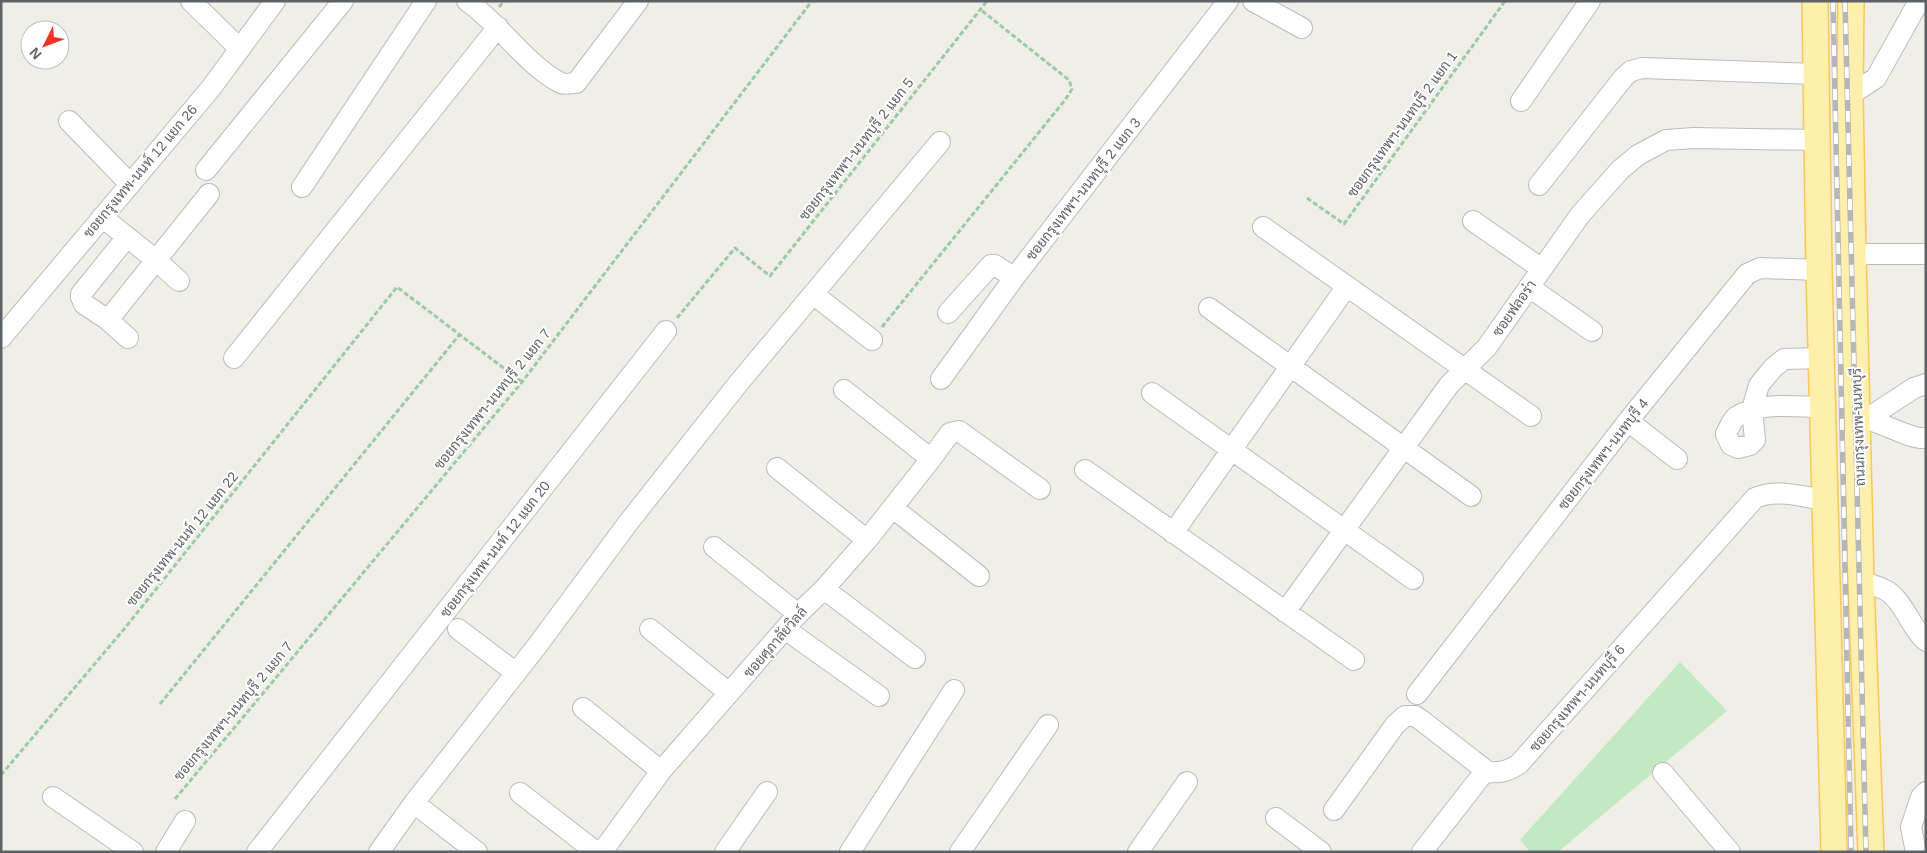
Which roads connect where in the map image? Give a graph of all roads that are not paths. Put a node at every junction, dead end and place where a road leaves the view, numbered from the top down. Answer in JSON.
{"nodes":[{"id":1,"x":191,"y":1,"type":"edge"},
{"id":2,"x":275,"y":1,"type":"edge"},
{"id":3,"x":343,"y":1,"type":"edge"},
{"id":4,"x":426,"y":1,"type":"edge"},
{"id":5,"x":467,"y":1,"type":"edge"},
{"id":6,"x":638,"y":1,"type":"edge"},
{"id":7,"x":1228,"y":1,"type":"edge"},
{"id":8,"x":1253,"y":1,"type":"edge"},
{"id":9,"x":1590,"y":1,"type":"edge"},
{"id":10,"x":1919,"y":1,"type":"edge"},
{"id":11,"x":1851,"y":11,"type":"edge"},
{"id":12,"x":1815,"y":12,"type":"edge"},
{"id":13,"x":498,"y":27,"type":"junction"},
{"id":14,"x":1302,"y":28,"type":"dead end"},
{"id":15,"x":240,"y":49,"type":"junction"},
{"id":16,"x":1816,"y":74,"type":"junction"},
{"id":17,"x":1850,"y":96,"type":"junction"},
{"id":18,"x":1521,"y":101,"type":"dead end"},
{"id":19,"x":69,"y":121,"type":"dead end"},
{"id":20,"x":1817,"y":140,"type":"junction"},
{"id":21,"x":940,"y":142,"type":"dead end"},
{"id":22,"x":206,"y":170,"type":"dead end"},
{"id":23,"x":130,"y":184,"type":"junction"},
{"id":24,"x":302,"y":186,"type":"dead end"},
{"id":25,"x":1539,"y":186,"type":"dead end"},
{"id":26,"x":209,"y":194,"type":"dead end"},
{"id":27,"x":102,"y":217,"type":"junction"},
{"id":28,"x":1472,"y":221,"type":"dead end"},
{"id":29,"x":1263,"y":227,"type":"dead end"},
{"id":30,"x":127,"y":237,"type":"junction"},
{"id":31,"x":1853,"y":254,"type":"junction"},
{"id":32,"x":1926,"y":254,"type":"edge"},
{"id":33,"x":156,"y":260,"type":"junction"},
{"id":34,"x":1542,"y":269,"type":"junction"},
{"id":35,"x":1819,"y":270,"type":"junction"},
{"id":36,"x":1014,"y":278,"type":"junction"},
{"id":37,"x":179,"y":281,"type":"dead end"},
{"id":38,"x":1347,"y":286,"type":"junction"},
{"id":39,"x":1529,"y":287,"type":"junction"},
{"id":40,"x":813,"y":294,"type":"junction"},
{"id":41,"x":1209,"y":308,"type":"dead end"},
{"id":42,"x":948,"y":313,"type":"dead end"},
{"id":43,"x":108,"y":320,"type":"junction"},
{"id":44,"x":666,"y":331,"type":"road end"},
{"id":45,"x":1592,"y":331,"type":"dead end"},
{"id":46,"x":1,"y":338,"type":"edge"},
{"id":47,"x":128,"y":338,"type":"dead end"},
{"id":48,"x":872,"y":340,"type":"road end"},
{"id":49,"x":234,"y":358,"type":"dead end"},
{"id":50,"x":1822,"y":358,"type":"junction"},
{"id":51,"x":1290,"y":366,"type":"junction"},
{"id":52,"x":1465,"y":369,"type":"junction"},
{"id":53,"x":941,"y":379,"type":"dead end"},
{"id":54,"x":1926,"y":384,"type":"edge"},
{"id":55,"x":844,"y":390,"type":"dead end"},
{"id":56,"x":1152,"y":393,"type":"dead end"},
{"id":57,"x":1823,"y":407,"type":"junction"},
{"id":58,"x":1531,"y":416,"type":"dead end"},
{"id":59,"x":1863,"y":417,"type":"junction"},
{"id":60,"x":1628,"y":421,"type":"junction"},
{"id":61,"x":1926,"y":438,"type":"edge"},
{"id":62,"x":1404,"y":448,"type":"junction"},
{"id":63,"x":1232,"y":450,"type":"junction"},
{"id":64,"x":1677,"y":459,"type":"dead end"},
{"id":65,"x":931,"y":460,"type":"junction"},
{"id":66,"x":776,"y":468,"type":"dead end"},
{"id":67,"x":1085,"y":470,"type":"dead end"},
{"id":68,"x":1040,"y":489,"type":"dead end"},
{"id":69,"x":1471,"y":496,"type":"dead end"},
{"id":70,"x":1826,"y":500,"type":"junction"},
{"id":71,"x":893,"y":508,"type":"junction"},
{"id":72,"x":1344,"y":530,"type":"junction"},
{"id":73,"x":1174,"y":533,"type":"junction"},
{"id":74,"x":867,"y":540,"type":"junction"},
{"id":75,"x":714,"y":547,"type":"dead end"},
{"id":76,"x":979,"y":576,"type":"dead end"},
{"id":77,"x":1413,"y":579,"type":"dead end"},
{"id":78,"x":1861,"y":581,"type":"junction"},
{"id":79,"x":824,"y":589,"type":"junction"},
{"id":80,"x":1285,"y":612,"type":"junction"},
{"id":81,"x":791,"y":621,"type":"junction"},
{"id":82,"x":650,"y":628,"type":"dead end"},
{"id":83,"x":458,"y":629,"type":"dead end"},
{"id":84,"x":1926,"y":641,"type":"edge"},
{"id":85,"x":915,"y":658,"type":"dead end"},
{"id":86,"x":1354,"y":660,"type":"dead end"},
{"id":87,"x":515,"y":672,"type":"junction"},
{"id":88,"x":954,"y":690,"type":"dead end"},
{"id":89,"x":730,"y":693,"type":"junction"},
{"id":90,"x":1417,"y":694,"type":"dead end"},
{"id":91,"x":879,"y":696,"type":"dead end"},
{"id":92,"x":583,"y":708,"type":"dead end"},
{"id":93,"x":1048,"y":724,"type":"dead end"},
{"id":94,"x":1486,"y":770,"type":"junction"},
{"id":95,"x":662,"y":771,"type":"junction"},
{"id":96,"x":1663,"y":773,"type":"dead end"},
{"id":97,"x":1186,"y":782,"type":"dead end"},
{"id":98,"x":767,"y":792,"type":"dead end"},
{"id":99,"x":1926,"y":792,"type":"edge"},
{"id":100,"x":520,"y":793,"type":"dead end"},
{"id":101,"x":53,"y":797,"type":"dead end"},
{"id":102,"x":414,"y":803,"type":"junction"},
{"id":103,"x":1334,"y":810,"type":"dead end"},
{"id":104,"x":1276,"y":818,"type":"dead end"},
{"id":105,"x":186,"y":821,"type":"dead end"},
{"id":106,"x":852,"y":851,"type":"edge"},
{"id":107,"x":133,"y":852,"type":"edge"},
{"id":108,"x":166,"y":852,"type":"edge"},
{"id":109,"x":257,"y":852,"type":"edge"},
{"id":110,"x":379,"y":852,"type":"edge"},
{"id":111,"x":477,"y":852,"type":"edge"},
{"id":112,"x":596,"y":852,"type":"edge"},
{"id":113,"x":602,"y":852,"type":"edge"},
{"id":114,"x":725,"y":852,"type":"edge"},
{"id":115,"x":960,"y":852,"type":"edge"},
{"id":116,"x":1138,"y":852,"type":"edge"},
{"id":117,"x":1321,"y":852,"type":"edge"},
{"id":118,"x":1422,"y":852,"type":"edge"},
{"id":119,"x":1730,"y":852,"type":"edge"},
{"id":120,"x":1834,"y":852,"type":"edge"},
{"id":121,"x":1871,"y":852,"type":"edge"},
{"id":122,"x":1916,"y":852,"type":"edge"}],
"edges":[{"from":1,"to":15,"type":"street"},
{"from":2,"to":15,"type":"street","name":"ซอยกรุงเทพ-นนท์ 12 แยก 26"},
{"from":3,"to":22,"type":"street"},
{"from":4,"to":24,"type":"street"},
{"from":5,"to":13,"type":"street"},
{"from":6,"to":13,"type":"street"},
{"from":7,"to":36,"type":"street","name":"ซอยกรุงเทพฯ-นนทบุรี 2 แยก 3"},
{"from":8,"to":14,"type":"street"},
{"from":9,"to":18,"type":"street"},
{"from":10,"to":17,"type":"street"},
{"from":11,"to":12,"type":"main road"},
{"from":11,"to":17,"type":"main road","name":"ถนนกรุงเทพ-นนทบุรี"},
{"from":12,"to":16,"type":"main road"},
{"from":13,"to":49,"type":"street"},
{"from":15,"to":23,"type":"street","name":"ซอยกรุงเทพ-นนท์ 12 แยก 26"},
{"from":16,"to":20,"type":"main road"},
{"from":16,"to":25,"type":"street"},
{"from":17,"to":31,"type":"main road","name":"ถนนกรุงเทพ-นนทบุรี"},
{"from":19,"to":23,"type":"street"},
{"from":20,"to":34,"type":"street","name":"ซอยฟลอร่า"},
{"from":20,"to":35,"type":"main road"},
{"from":21,"to":40,"type":"street"},
{"from":23,"to":27,"type":"street","name":"ซอยกรุงเทพ-นนท์ 12 แยก 26"},
{"from":26,"to":33,"type":"street"},
{"from":27,"to":30,"type":"street"},
{"from":27,"to":46,"type":"street","name":"ซอยกรุงเทพ-นนท์ 12 แยก 26"},
{"from":28,"to":34,"type":"street"},
{"from":29,"to":38,"type":"street"},
{"from":30,"to":33,"type":"street"},
{"from":30,"to":43,"type":"street"},
{"from":31,"to":32,"type":"street"},
{"from":31,"to":59,"type":"main road","name":"ถนนกรุงเทพ-นนทบุรี"},
{"from":33,"to":37,"type":"street"},
{"from":33,"to":43,"type":"street"},
{"from":34,"to":39,"type":"street","name":"ซอยฟลอร่า"},
{"from":35,"to":50,"type":"main road"},
{"from":35,"to":60,"type":"street","name":"ซอยกรุงเทพฯ-นนทบุรี 4"},
{"from":36,"to":42,"type":"street"},
{"from":36,"to":53,"type":"street","name":"ซอยกรุงเทพฯ-นนทบุรี 2 แยก 3"},
{"from":38,"to":51,"type":"street"},
{"from":38,"to":52,"type":"street"},
{"from":39,"to":45,"type":"street"},
{"from":39,"to":52,"type":"street","name":"ซอยฟลอร่า"},
{"from":40,"to":48,"type":"street"},
{"from":40,"to":87,"type":"street"},
{"from":41,"to":51,"type":"street"},
{"from":43,"to":47,"type":"street"},
{"from":44,"to":109,"type":"street","name":"ซอยกรุงเทพ-นนท์ 12 แยก 20"},
{"from":50,"to":57,"type":"main road"},
{"from":50,"to":57,"type":"street"},
{"from":51,"to":62,"type":"street"},
{"from":51,"to":63,"type":"street"},
{"from":52,"to":58,"type":"street"},
{"from":52,"to":62,"type":"street","name":"ซอยฟลอร่า"},
{"from":54,"to":59,"type":"street"},
{"from":55,"to":65,"type":"street"},
{"from":56,"to":63,"type":"street"},
{"from":57,"to":70,"type":"main road"},
{"from":59,"to":61,"type":"street"},
{"from":59,"to":78,"type":"main road","name":"ถนนกรุงเทพ-นนทบุรี"},
{"from":60,"to":64,"type":"street"},
{"from":60,"to":90,"type":"street","name":"ซอยกรุงเทพฯ-นนทบุรี 4"},
{"from":62,"to":69,"type":"street"},
{"from":62,"to":72,"type":"street","name":"ซอยฟลอร่า"},
{"from":63,"to":72,"type":"street"},
{"from":63,"to":73,"type":"street"},
{"from":65,"to":68,"type":"street","name":"ซอยศุภาลัยวิลล์"},
{"from":65,"to":71,"type":"street","name":"ซอยศุภาลัยวิลล์"},
{"from":66,"to":74,"type":"street"},
{"from":67,"to":73,"type":"street"},
{"from":70,"to":94,"type":"street","name":"ซอยกรุงเทพฯ-นนทบุรี 6"},
{"from":70,"to":120,"type":"main road"},
{"from":71,"to":74,"type":"street","name":"ซอยศุภาลัยวิลล์"},
{"from":71,"to":76,"type":"street"},
{"from":72,"to":77,"type":"street"},
{"from":72,"to":80,"type":"street","name":"ซอยฟลอร่า"},
{"from":73,"to":80,"type":"street"},
{"from":74,"to":79,"type":"street","name":"ซอยศุภาลัยวิลล์"},
{"from":75,"to":81,"type":"street"},
{"from":78,"to":84,"type":"street"},
{"from":78,"to":121,"type":"main road","name":"ถนนกรุงเทพ-นนทบุรี"},
{"from":79,"to":81,"type":"street","name":"ซอยศุภาลัยวิลล์"},
{"from":79,"to":85,"type":"street"},
{"from":80,"to":86,"type":"street"},
{"from":81,"to":89,"type":"street","name":"ซอยศุภาลัยวิลล์"},
{"from":81,"to":91,"type":"street"},
{"from":82,"to":89,"type":"street"},
{"from":83,"to":87,"type":"street"},
{"from":87,"to":102,"type":"street"},
{"from":88,"to":106,"type":"street"},
{"from":89,"to":95,"type":"street","name":"ซอยศุภาลัยวิลล์"},
{"from":92,"to":95,"type":"street"},
{"from":93,"to":115,"type":"street"},
{"from":94,"to":103,"type":"street"},
{"from":94,"to":118,"type":"street"},
{"from":95,"to":113,"type":"street","name":"ซอยศุภาลัยวิลล์"},
{"from":96,"to":119,"type":"street"},
{"from":97,"to":116,"type":"street"},
{"from":98,"to":114,"type":"street"},
{"from":99,"to":122,"type":"street"},
{"from":100,"to":112,"type":"street"},
{"from":101,"to":107,"type":"street"},
{"from":102,"to":110,"type":"street"},
{"from":102,"to":111,"type":"street"},
{"from":104,"to":117,"type":"street"},
{"from":105,"to":108,"type":"street"}]}
